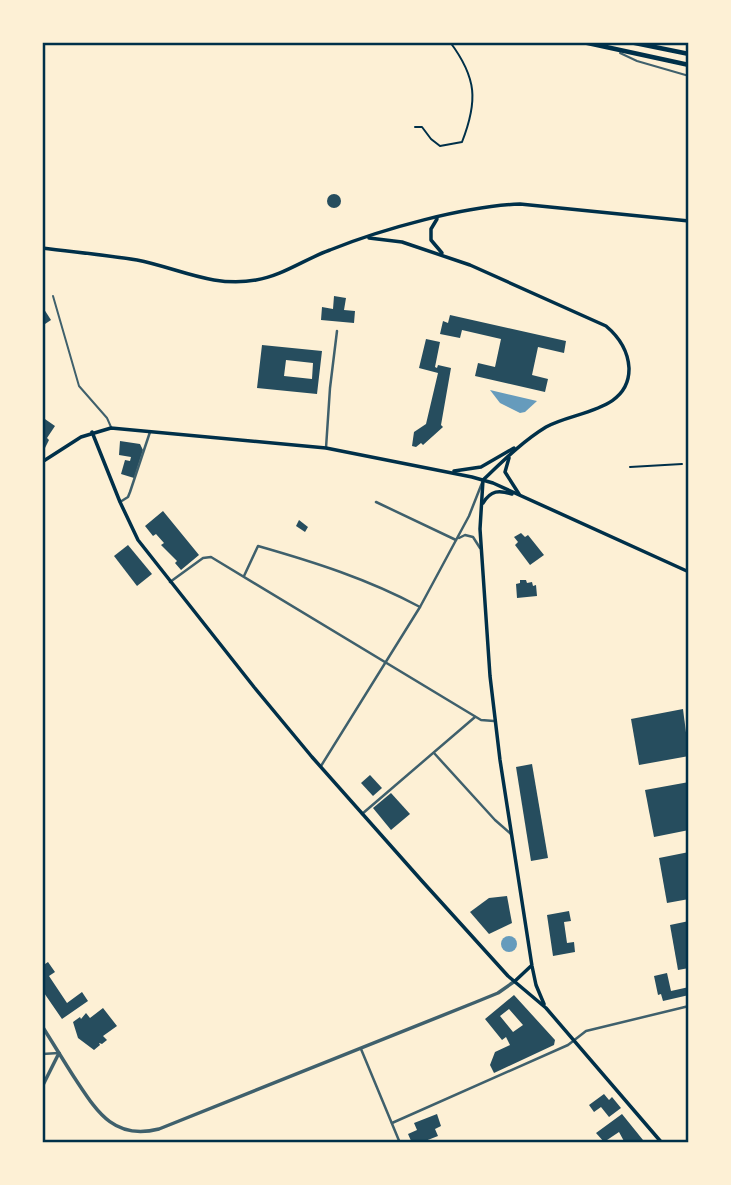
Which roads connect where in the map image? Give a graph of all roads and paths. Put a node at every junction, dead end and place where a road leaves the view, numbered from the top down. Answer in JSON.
{"nodes":[{"id":1,"x":583,"y":42,"type":"edge"},
{"id":2,"x":630,"y":42,"type":"edge"},
{"id":3,"x":450,"y":43,"type":"edge"},
{"id":4,"x":610,"y":47,"type":"junction"},
{"id":5,"x":689,"y":54,"type":"edge"},
{"id":6,"x":689,"y":65,"type":"edge"},
{"id":7,"x":689,"y":76,"type":"edge"},
{"id":8,"x":415,"y":127,"type":"dead end"},
{"id":9,"x":437,"y":218,"type":"junction"},
{"id":10,"x":689,"y":221,"type":"edge"},
{"id":11,"x":366,"y":237,"type":"junction"},
{"id":12,"x":42,"y":248,"type":"edge"},
{"id":13,"x":447,"y":257,"type":"junction"},
{"id":14,"x":53,"y":296,"type":"dead end"},
{"id":15,"x":337,"y":331,"type":"dead end"},
{"id":16,"x":111,"y":428,"type":"junction"},
{"id":17,"x":92,"y":432,"type":"junction"},
{"id":18,"x":150,"y":432,"type":"junction"},
{"id":19,"x":522,"y":444,"type":"junction"},
{"id":20,"x":326,"y":448,"type":"junction"},
{"id":21,"x":512,"y":453,"type":"junction"},
{"id":22,"x":42,"y":462,"type":"edge"},
{"id":23,"x":682,"y":464,"type":"dead end"},
{"id":24,"x":630,"y":467,"type":"dead end"},
{"id":25,"x":449,"y":471,"type":"junction"},
{"id":26,"x":484,"y":480,"type":"junction"},
{"id":27,"x":521,"y":496,"type":"junction"},
{"id":28,"x":120,"y":502,"type":"junction"},
{"id":29,"x":376,"y":502,"type":"dead end"},
{"id":30,"x":481,"y":511,"type":"junction"},
{"id":31,"x":456,"y":540,"type":"junction"},
{"id":32,"x":482,"y":551,"type":"junction"},
{"id":33,"x":689,"y":572,"type":"edge"},
{"id":34,"x":243,"y":577,"type":"junction"},
{"id":35,"x":170,"y":582,"type":"junction"},
{"id":36,"x":420,"y":607,"type":"junction"},
{"id":37,"x":386,"y":663,"type":"junction"},
{"id":38,"x":475,"y":716,"type":"junction"},
{"id":39,"x":495,"y":721,"type":"junction"},
{"id":40,"x":433,"y":752,"type":"junction"},
{"id":41,"x":320,"y":766,"type":"junction"},
{"id":42,"x":362,"y":814,"type":"junction"},
{"id":43,"x":511,"y":834,"type":"junction"},
{"id":44,"x":532,"y":966,"type":"junction"},
{"id":45,"x":514,"y":981,"type":"junction"},
{"id":46,"x":689,"y":1006,"type":"edge"},
{"id":47,"x":545,"y":1008,"type":"junction"},
{"id":48,"x":42,"y":1026,"type":"edge"},
{"id":49,"x":575,"y":1040,"type":"junction"},
{"id":50,"x":361,"y":1049,"type":"junction"},
{"id":51,"x":42,"y":1054,"type":"edge"},
{"id":52,"x":59,"y":1054,"type":"junction"},
{"id":53,"x":42,"y":1087,"type":"edge"},
{"id":54,"x":99,"y":1113,"type":"junction"},
{"id":55,"x":94,"y":1117,"type":"dead end"},
{"id":56,"x":392,"y":1123,"type":"junction"},
{"id":57,"x":400,"y":1143,"type":"edge"},
{"id":58,"x":663,"y":1143,"type":"edge"}],
"edges":[{"from":1,"to":4,"type":"main road"},
{"from":2,"to":5,"type":"main road"},
{"from":3,"to":8,"type":"path"},
{"from":4,"to":6,"type":"main road"},
{"from":4,"to":7,"type":"lane"},
{"from":9,"to":10,"type":"main road"},
{"from":9,"to":11,"type":"main road"},
{"from":9,"to":13,"type":"main road"},
{"from":11,"to":12,"type":"main road"},
{"from":11,"to":13,"type":"main road"},
{"from":13,"to":19,"type":"main road"},
{"from":14,"to":16,"type":"lane"},
{"from":15,"to":20,"type":"street"},
{"from":16,"to":17,"type":"main road"},
{"from":16,"to":18,"type":"main road"},
{"from":17,"to":22,"type":"main road"},
{"from":17,"to":28,"type":"main road"},
{"from":18,"to":20,"type":"main road"},
{"from":18,"to":28,"type":"street"},
{"from":19,"to":21,"type":"main road"},
{"from":19,"to":25,"type":"main road"},
{"from":20,"to":25,"type":"main road"},
{"from":21,"to":26,"type":"main road"},
{"from":21,"to":27,"type":"main road"},
{"from":23,"to":24,"type":"path"},
{"from":25,"to":26,"type":"main road"},
{"from":26,"to":27,"type":"main road"},
{"from":26,"to":30,"type":"main road"},
{"from":26,"to":31,"type":"street"},
{"from":27,"to":30,"type":"main road"},
{"from":27,"to":33,"type":"main road"},
{"from":28,"to":35,"type":"main road"},
{"from":29,"to":31,"type":"street"},
{"from":30,"to":32,"type":"main road"},
{"from":31,"to":32,"type":"street"},
{"from":31,"to":36,"type":"street"},
{"from":32,"to":39,"type":"main road"},
{"from":34,"to":35,"type":"street"},
{"from":34,"to":36,"type":"street"},
{"from":34,"to":37,"type":"street"},
{"from":35,"to":41,"type":"main road"},
{"from":36,"to":37,"type":"street"},
{"from":37,"to":38,"type":"street"},
{"from":37,"to":41,"type":"street"},
{"from":38,"to":39,"type":"street"},
{"from":38,"to":40,"type":"street"},
{"from":39,"to":43,"type":"main road"},
{"from":40,"to":42,"type":"street"},
{"from":40,"to":43,"type":"street"},
{"from":41,"to":42,"type":"main road"},
{"from":42,"to":45,"type":"main road"},
{"from":43,"to":44,"type":"main road"},
{"from":44,"to":45,"type":"main road"},
{"from":44,"to":47,"type":"main road"},
{"from":45,"to":47,"type":"main road"},
{"from":45,"to":50,"type":"street"},
{"from":46,"to":49,"type":"street"},
{"from":47,"to":49,"type":"main road"},
{"from":48,"to":52,"type":"street"},
{"from":49,"to":56,"type":"street"},
{"from":49,"to":58,"type":"main road"},
{"from":50,"to":54,"type":"street"},
{"from":50,"to":56,"type":"street"},
{"from":51,"to":52,"type":"street"},
{"from":52,"to":53,"type":"street"},
{"from":52,"to":54,"type":"street"},
{"from":54,"to":55,"type":"street"},
{"from":56,"to":57,"type":"street"}]}
